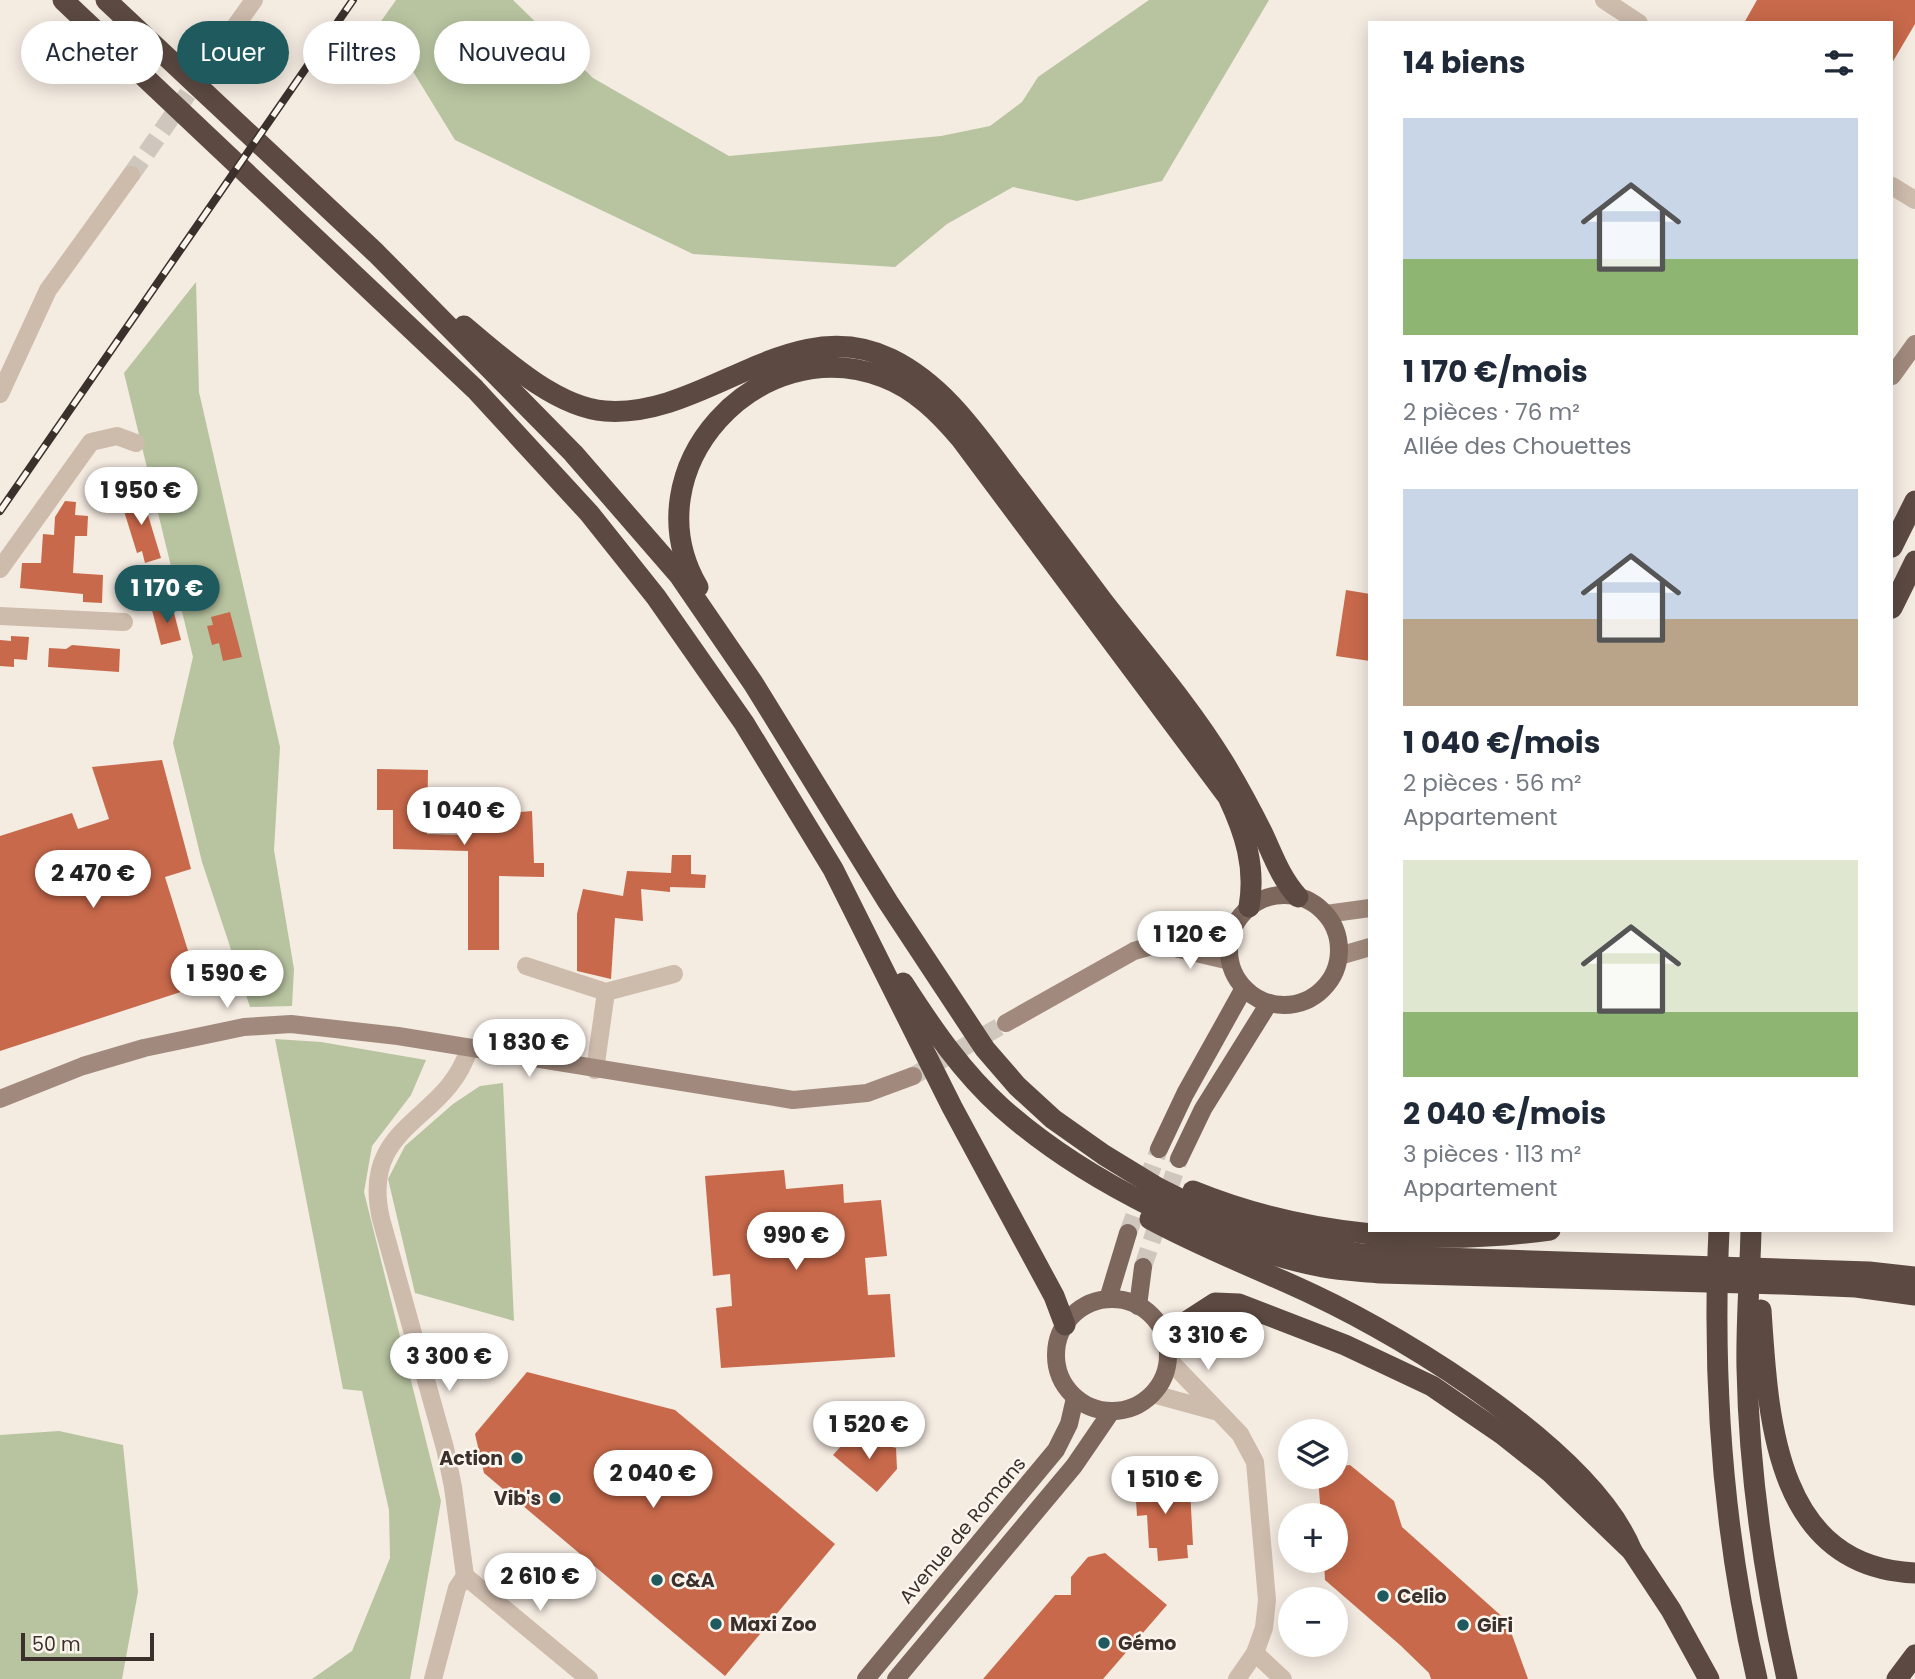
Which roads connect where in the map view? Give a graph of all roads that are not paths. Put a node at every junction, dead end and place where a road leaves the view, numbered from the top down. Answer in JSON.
{"nodes":[{"id":1,"x":63,"y":0,"type":"edge"},
{"id":2,"x":106,"y":0,"type":"edge"},
{"id":3,"x":254,"y":0,"type":"edge"},
{"id":4,"x":1604,"y":0,"type":"edge"},
{"id":5,"x":239,"y":21,"type":"edge"},
{"id":6,"x":1636,"y":21,"type":"edge"},
{"id":7,"x":131,"y":175,"type":"tunnel mouth"},
{"id":8,"x":1893,"y":187,"type":"edge"},
{"id":9,"x":1915,"y":201,"type":"edge"},
{"id":10,"x":376,"y":253,"type":"junction"},
{"id":11,"x":1915,"y":344,"type":"edge"},
{"id":12,"x":1915,"y":365,"type":"edge"},
{"id":13,"x":1893,"y":375,"type":"edge"},
{"id":14,"x":1893,"y":388,"type":"edge"},
{"id":15,"x":0,"y":394,"type":"edge"},
{"id":16,"x":136,"y":443,"type":"dead end"},
{"id":17,"x":1915,"y":501,"type":"edge"},
{"id":18,"x":1893,"y":545,"type":"edge"},
{"id":19,"x":1915,"y":561,"type":"edge"},
{"id":20,"x":0,"y":569,"type":"edge"},
{"id":21,"x":1893,"y":606,"type":"edge"},
{"id":22,"x":0,"y":616,"type":"edge"},
{"id":23,"x":124,"y":622,"type":"dead end"},
{"id":24,"x":753,"y":683,"type":"junction"},
{"id":25,"x":1298,"y":897,"type":"junction"},
{"id":26,"x":853,"y":907,"type":"junction"},
{"id":27,"x":1368,"y":908,"type":"edge"},
{"id":28,"x":1326,"y":914,"type":"junction"},
{"id":29,"x":1243,"y":915,"type":"junction"},
{"id":30,"x":1159,"y":944,"type":"junction"},
{"id":31,"x":1368,"y":948,"type":"edge"},
{"id":32,"x":1339,"y":956,"type":"junction"},
{"id":33,"x":1230,"y":961,"type":"junction"},
{"id":34,"x":526,"y":966,"type":"dead end"},
{"id":35,"x":674,"y":974,"type":"dead end"},
{"id":36,"x":1244,"y":988,"type":"junction"},
{"id":37,"x":606,"y":992,"type":"junction"},
{"id":38,"x":1269,"y":1003,"type":"junction"},
{"id":39,"x":1006,"y":1023,"type":"tunnel mouth"},
{"id":40,"x":469,"y":1049,"type":"junction"},
{"id":41,"x":595,"y":1070,"type":"junction"},
{"id":42,"x":913,"y":1076,"type":"tunnel mouth"},
{"id":43,"x":0,"y":1098,"type":"edge"},
{"id":44,"x":1159,"y":1149,"type":"tunnel mouth"},
{"id":45,"x":1180,"y":1159,"type":"tunnel mouth"},
{"id":46,"x":1097,"y":1172,"type":"junction"},
{"id":47,"x":1204,"y":1221,"type":"junction"},
{"id":48,"x":1536,"y":1232,"type":"edge"},
{"id":49,"x":1719,"y":1232,"type":"edge"},
{"id":50,"x":1753,"y":1232,"type":"edge"},
{"id":51,"x":1753,"y":1232,"type":"edge"},
{"id":52,"x":1128,"y":1233,"type":"tunnel mouth"},
{"id":53,"x":1143,"y":1266,"type":"tunnel mouth"},
{"id":54,"x":1781,"y":1276,"type":"junction"},
{"id":55,"x":1915,"y":1277,"type":"edge"},
{"id":56,"x":1915,"y":1295,"type":"edge"},
{"id":57,"x":1108,"y":1299,"type":"junction"},
{"id":58,"x":1138,"y":1306,"type":"junction"},
{"id":59,"x":1065,"y":1325,"type":"junction"},
{"id":60,"x":1164,"y":1336,"type":"junction"},
{"id":61,"x":1168,"y":1359,"type":"junction"},
{"id":62,"x":1153,"y":1394,"type":"junction"},
{"id":63,"x":1075,"y":1398,"type":"junction"},
{"id":64,"x":1214,"y":1411,"type":"junction"},
{"id":65,"x":1111,"y":1412,"type":"junction"},
{"id":66,"x":1632,"y":1551,"type":"junction"},
{"id":67,"x":1915,"y":1573,"type":"edge"},
{"id":68,"x":465,"y":1576,"type":"junction"},
{"id":69,"x":1255,"y":1653,"type":"junction"},
{"id":70,"x":1915,"y":1655,"type":"edge"},
{"id":71,"x":435,"y":1670,"type":"edge"},
{"id":72,"x":589,"y":1679,"type":"edge"},
{"id":73,"x":866,"y":1679,"type":"edge"},
{"id":74,"x":896,"y":1679,"type":"edge"},
{"id":75,"x":1237,"y":1679,"type":"edge"},
{"id":76,"x":1283,"y":1679,"type":"edge"},
{"id":77,"x":1709,"y":1679,"type":"edge"},
{"id":78,"x":1757,"y":1679,"type":"edge"},
{"id":79,"x":1787,"y":1679,"type":"edge"},
{"id":80,"x":1897,"y":1679,"type":"edge"}],
"edges":[{"from":1,"to":26,"type":"highway"},
{"from":2,"to":10,"type":"highway"},
{"from":3,"to":5,"type":"street"},
{"from":4,"to":6,"type":"street"},
{"from":7,"to":15,"type":"street"},
{"from":8,"to":9,"type":"street"},
{"from":10,"to":24,"type":"highway"},
{"from":10,"to":25,"type":"highway"},
{"from":11,"to":13,"type":"street"},
{"from":12,"to":14,"type":"street"},
{"from":16,"to":20,"type":"street"},
{"from":17,"to":18,"type":"highway"},
{"from":19,"to":21,"type":"highway"},
{"from":22,"to":23,"type":"street"},
{"from":24,"to":29,"type":"highway"},
{"from":24,"to":46,"type":"highway"},
{"from":25,"to":28,"type":"main road"},
{"from":25,"to":29,"type":"main road"},
{"from":26,"to":46,"type":"highway"},
{"from":26,"to":59,"type":"highway"},
{"from":27,"to":28,"type":"street"},
{"from":28,"to":32,"type":"main road"},
{"from":29,"to":30,"type":"street"},
{"from":29,"to":33,"type":"main road"},
{"from":30,"to":33,"type":"street"},
{"from":30,"to":39,"type":"street"},
{"from":31,"to":32,"type":"street"},
{"from":32,"to":38,"type":"main road"},
{"from":33,"to":36,"type":"main road"},
{"from":34,"to":37,"type":"street"},
{"from":35,"to":37,"type":"street"},
{"from":36,"to":38,"type":"main road"},
{"from":36,"to":44,"type":"main road"},
{"from":37,"to":41,"type":"street"},
{"from":38,"to":45,"type":"main road"},
{"from":40,"to":41,"type":"street"},
{"from":40,"to":43,"type":"street"},
{"from":40,"to":68,"type":"street"},
{"from":41,"to":42,"type":"street"},
{"from":46,"to":47,"type":"highway"},
{"from":46,"to":47,"type":"highway"},
{"from":47,"to":48,"type":"highway"},
{"from":47,"to":54,"type":"highway"},
{"from":47,"to":66,"type":"highway"},
{"from":49,"to":78,"type":"highway"},
{"from":50,"to":67,"type":"highway"},
{"from":51,"to":79,"type":"highway"},
{"from":52,"to":57,"type":"main road"},
{"from":53,"to":58,"type":"main road"},
{"from":54,"to":55,"type":"highway"},
{"from":54,"to":56,"type":"highway"},
{"from":57,"to":58,"type":"main road"},
{"from":57,"to":59,"type":"main road"},
{"from":58,"to":60,"type":"main road"},
{"from":59,"to":63,"type":"main road"},
{"from":60,"to":61,"type":"main road"},
{"from":60,"to":66,"type":"highway"},
{"from":61,"to":62,"type":"main road"},
{"from":61,"to":64,"type":"street"},
{"from":62,"to":64,"type":"street"},
{"from":62,"to":65,"type":"main road"},
{"from":63,"to":65,"type":"main road"},
{"from":63,"to":73,"type":"main road","name":"Avenue de Romans"},
{"from":64,"to":69,"type":"street"},
{"from":65,"to":74,"type":"main road"},
{"from":66,"to":77,"type":"highway"},
{"from":68,"to":71,"type":"street"},
{"from":68,"to":72,"type":"street"},
{"from":69,"to":75,"type":"street"},
{"from":69,"to":76,"type":"street"},
{"from":70,"to":80,"type":"highway"}]}
